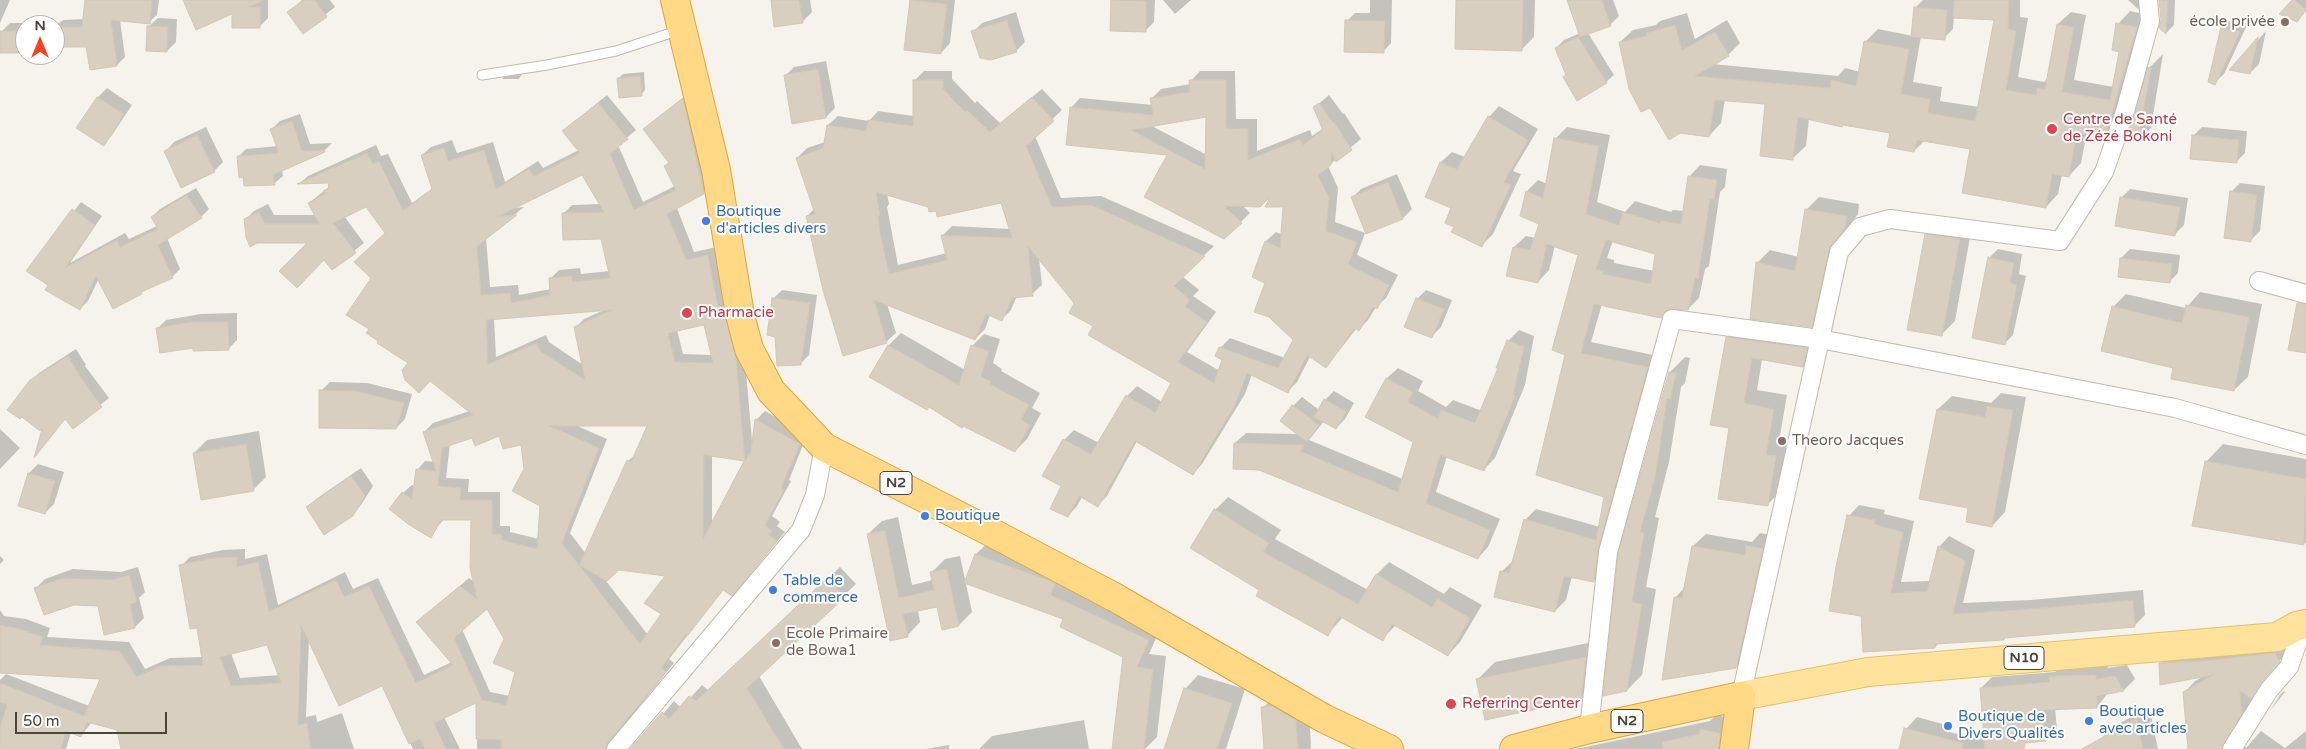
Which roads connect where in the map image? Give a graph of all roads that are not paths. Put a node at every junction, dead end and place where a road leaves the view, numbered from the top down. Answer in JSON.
{"nodes":[{"id":1,"x":675,"y":0,"type":"edge"},
{"id":2,"x":2148,"y":0,"type":"edge"},
{"id":3,"x":683,"y":29,"type":"junction"},
{"id":4,"x":482,"y":75,"type":"dead end"},
{"id":5,"x":2259,"y":281,"type":"dead end"},
{"id":6,"x":2306,"y":294,"type":"edge"},
{"id":7,"x":1820,"y":339,"type":"junction"},
{"id":8,"x":2306,"y":445,"type":"edge"},
{"id":9,"x":824,"y":447,"type":"junction"},
{"id":10,"x":2302,"y":625,"type":"edge"},
{"id":11,"x":1741,"y":696,"type":"junction"},
{"id":12,"x":1589,"y":729,"type":"junction"},
{"id":13,"x":616,"y":749,"type":"edge"},
{"id":14,"x":1389,"y":749,"type":"edge"},
{"id":15,"x":1514,"y":749,"type":"edge"},
{"id":16,"x":1734,"y":749,"type":"edge"},
{"id":17,"x":2232,"y":749,"type":"edge"}],
"edges":[{"from":1,"to":3,"type":"highway","number":"N2"},
{"from":2,"to":7,"type":"street"},
{"from":3,"to":4,"type":"lane"},
{"from":3,"to":9,"type":"highway","number":"N2"},
{"from":5,"to":6,"type":"street"},
{"from":7,"to":8,"type":"street"},
{"from":7,"to":11,"type":"street"},
{"from":7,"to":12,"type":"street"},
{"from":9,"to":13,"type":"street"},
{"from":9,"to":14,"type":"highway","number":"N2"},
{"from":10,"to":11,"type":"main road","number":"N10"},
{"from":10,"to":17,"type":"street"},
{"from":11,"to":12,"type":"highway","number":"N2"},
{"from":11,"to":16,"type":"highway"},
{"from":12,"to":15,"type":"highway","number":"N2"}]}
